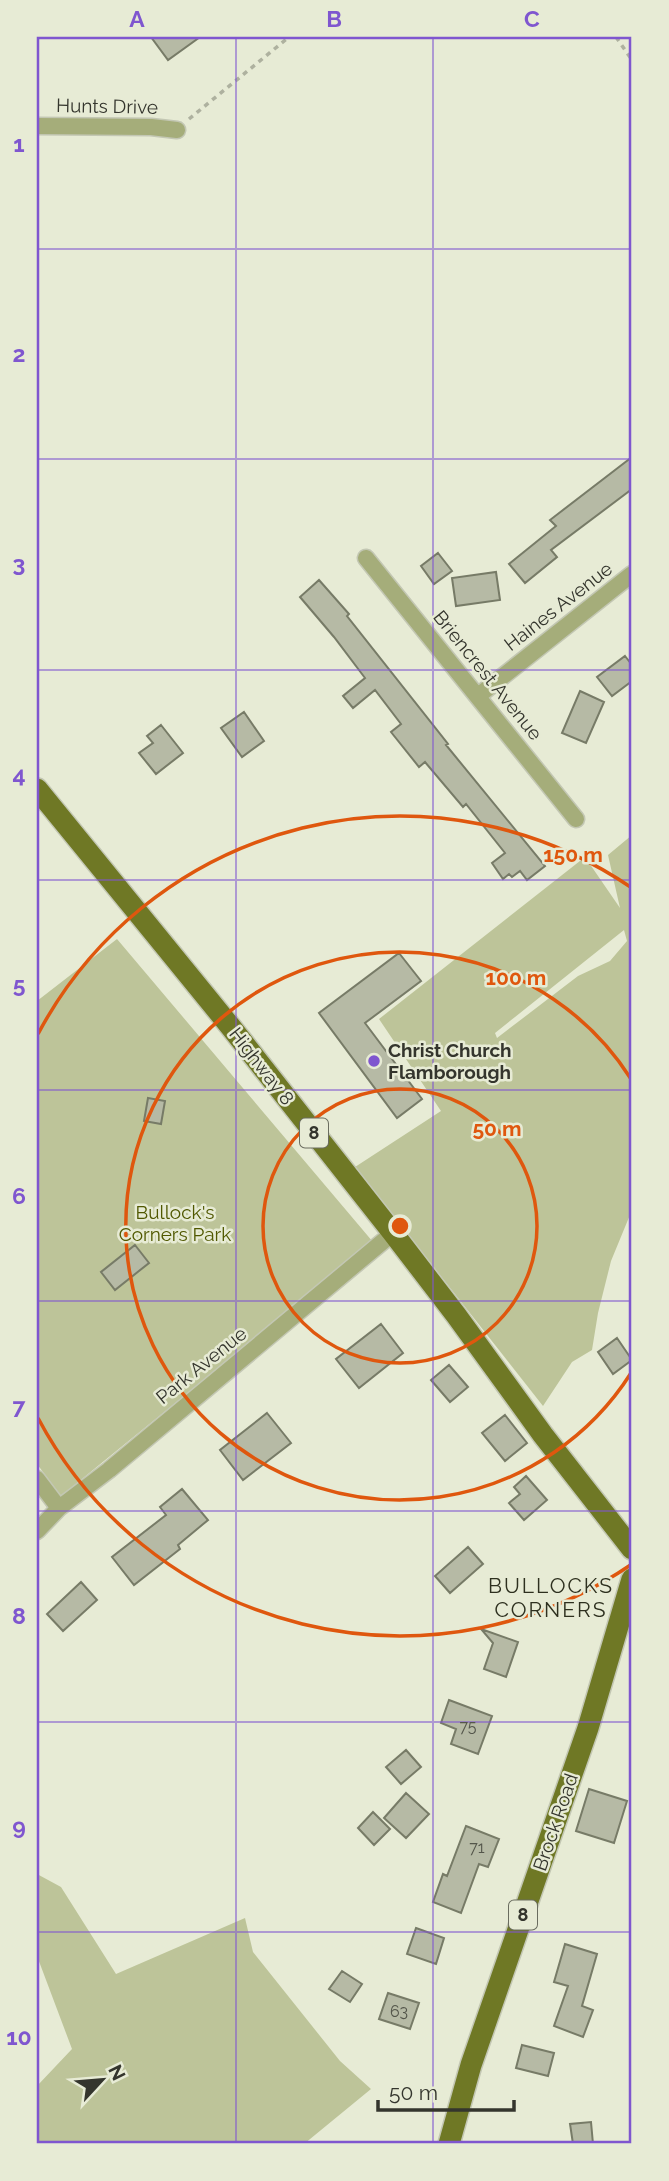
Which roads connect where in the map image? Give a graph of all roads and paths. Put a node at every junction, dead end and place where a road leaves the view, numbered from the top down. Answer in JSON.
{"nodes":[{"id":1,"x":289,"y":37,"type":"edge"},
{"id":2,"x":616,"y":37,"type":"edge"},
{"id":3,"x":632,"y":60,"type":"edge"},
{"id":4,"x":37,"y":126,"type":"edge"},
{"id":5,"x":177,"y":130,"type":"joint"},
{"id":6,"x":366,"y":558,"type":"dead end"},
{"id":7,"x":632,"y":574,"type":"edge"},
{"id":8,"x":478,"y":696,"type":"junction"},
{"id":9,"x":37,"y":789,"type":"edge"},
{"id":10,"x":576,"y":819,"type":"dead end"},
{"id":11,"x":393,"y":1233,"type":"junction"},
{"id":12,"x":37,"y":1479,"type":"edge"},
{"id":13,"x":59,"y":1508,"type":"junction"},
{"id":14,"x":37,"y":1531,"type":"edge"},
{"id":15,"x":632,"y":1549,"type":"edge"},
{"id":16,"x":632,"y":1579,"type":"edge"},
{"id":17,"x":449,"y":2144,"type":"edge"}],
"edges":[{"from":1,"to":5,"type":"path"},
{"from":2,"to":3,"type":"path"},
{"from":4,"to":5,"type":"street","name":"Hunts Drive"},
{"from":6,"to":8,"type":"street","name":"Briencrest Avenue"},
{"from":7,"to":8,"type":"street","name":"Haines Avenue"},
{"from":8,"to":10,"type":"street","name":"Briencrest Avenue"},
{"from":9,"to":11,"type":"main road","name":"Highway 8","number":"8"},
{"from":11,"to":13,"type":"street","name":"Park Avenue"},
{"from":11,"to":15,"type":"main road","name":"Highway 8","number":"8"},
{"from":12,"to":13,"type":"street"},
{"from":13,"to":14,"type":"street","name":"Park Avenue"},
{"from":16,"to":17,"type":"main road","name":"Brock Road","number":"8"}]}
